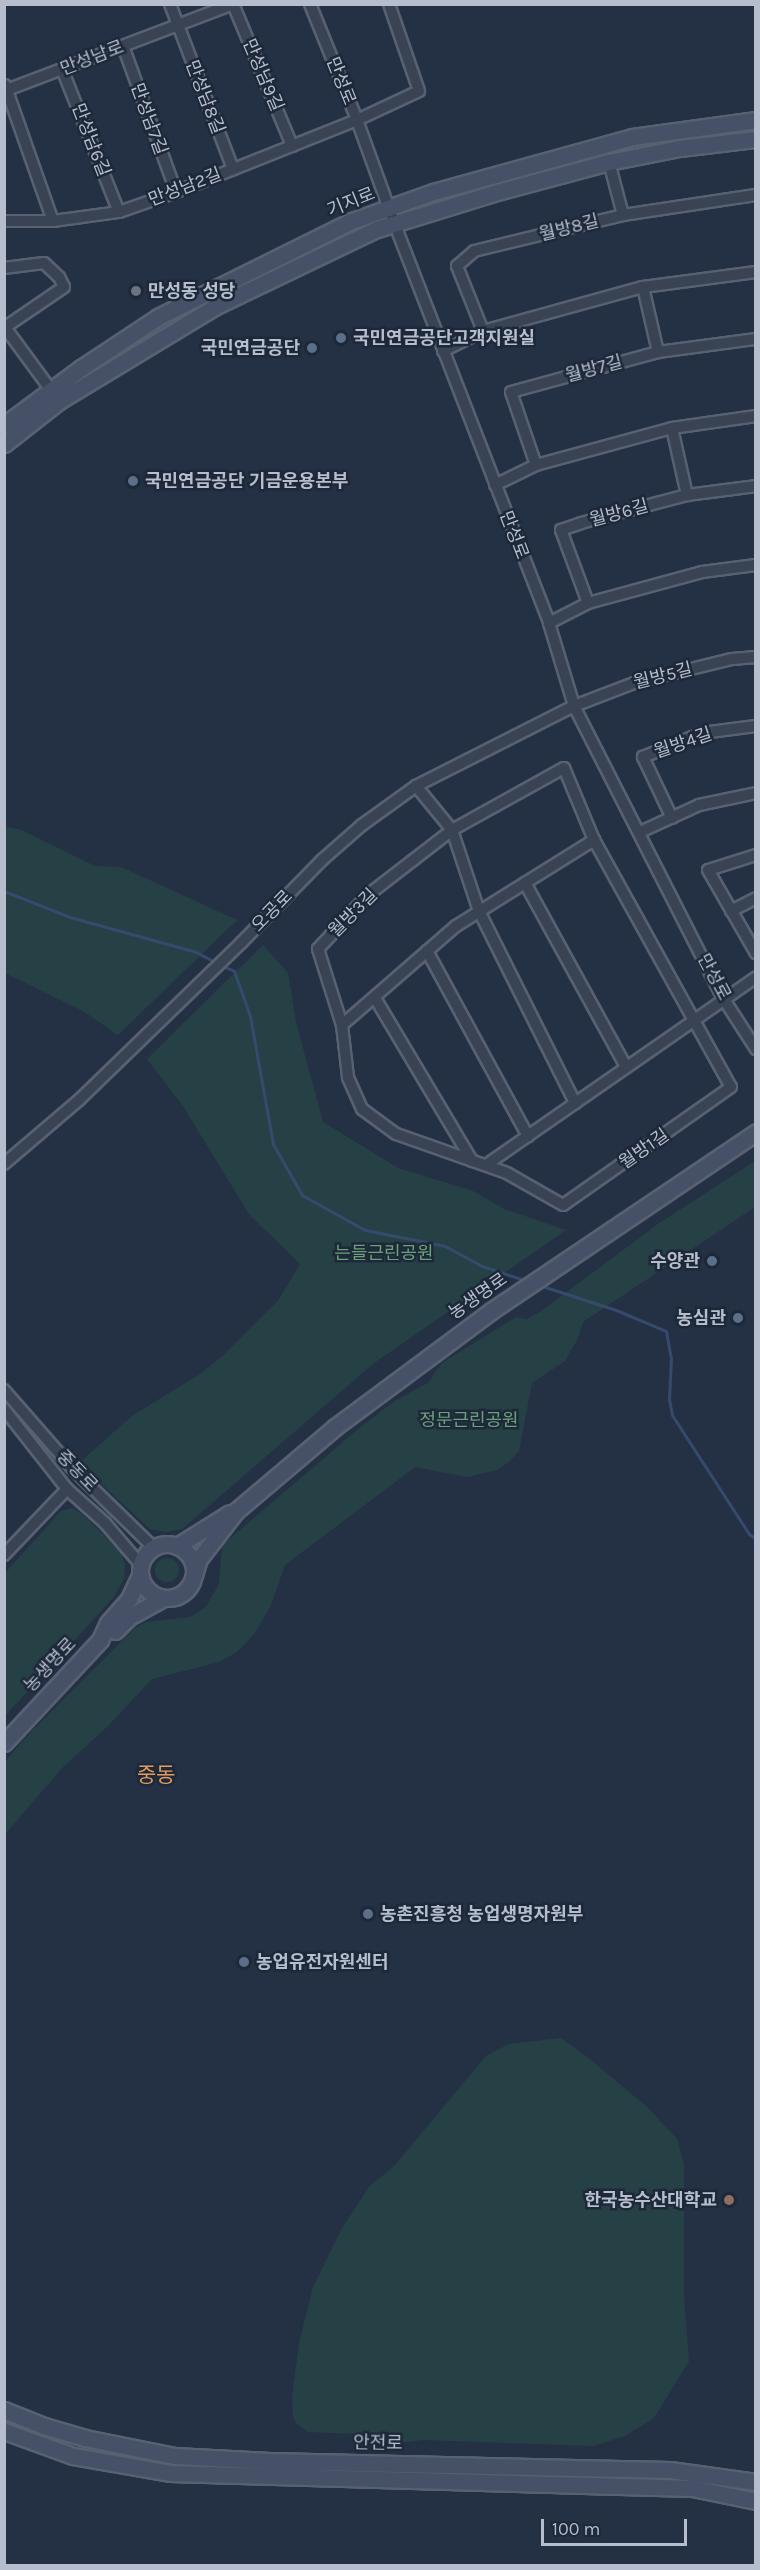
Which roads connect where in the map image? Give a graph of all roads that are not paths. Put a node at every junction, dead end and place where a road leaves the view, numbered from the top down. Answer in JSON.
{"nodes":[{"id":1,"x":170,"y":4,"type":"edge"},
{"id":2,"x":233,"y":4,"type":"edge"},
{"id":3,"x":310,"y":4,"type":"edge"},
{"id":4,"x":389,"y":4,"type":"edge"},
{"id":5,"x":178,"y":25,"type":"junction"},
{"id":6,"x":123,"y":46,"type":"junction"},
{"id":7,"x":62,"y":69,"type":"junction"},
{"id":8,"x":5,"y":89,"type":"edge"},
{"id":9,"x":357,"y":120,"type":"junction"},
{"id":10,"x":756,"y":120,"type":"edge"},
{"id":11,"x":756,"y":139,"type":"edge"},
{"id":12,"x":292,"y":146,"type":"junction"},
{"id":13,"x":609,"y":162,"type":"junction"},
{"id":14,"x":233,"y":169,"type":"junction"},
{"id":15,"x":176,"y":192,"type":"junction"},
{"id":16,"x":756,"y":195,"type":"edge"},
{"id":17,"x":388,"y":207,"type":"junction"},
{"id":18,"x":119,"y":212,"type":"junction"},
{"id":19,"x":623,"y":215,"type":"junction"},
{"id":20,"x":4,"y":221,"type":"edge"},
{"id":21,"x":53,"y":221,"type":"junction"},
{"id":22,"x":395,"y":225,"type":"junction"},
{"id":23,"x":4,"y":268,"type":"edge"},
{"id":24,"x":756,"y":272,"type":"edge"},
{"id":25,"x":643,"y":287,"type":"junction"},
{"id":26,"x":5,"y":327,"type":"edge"},
{"id":27,"x":483,"y":331,"type":"junction"},
{"id":28,"x":756,"y":339,"type":"edge"},
{"id":29,"x":443,"y":351,"type":"junction"},
{"id":30,"x":658,"y":352,"type":"junction"},
{"id":31,"x":55,"y":396,"type":"junction"},
{"id":32,"x":756,"y":416,"type":"edge"},
{"id":33,"x":4,"y":425,"type":"edge"},
{"id":34,"x":672,"y":428,"type":"junction"},
{"id":35,"x":4,"y":444,"type":"edge"},
{"id":36,"x":536,"y":465,"type":"junction"},
{"id":37,"x":495,"y":485,"type":"junction"},
{"id":38,"x":756,"y":486,"type":"edge"},
{"id":39,"x":687,"y":495,"type":"junction"},
{"id":40,"x":756,"y":565,"type":"edge"},
{"id":41,"x":588,"y":603,"type":"junction"},
{"id":42,"x":549,"y":623,"type":"junction"},
{"id":43,"x":756,"y":657,"type":"edge"},
{"id":44,"x":574,"y":706,"type":"junction"},
{"id":45,"x":756,"y":726,"type":"edge"},
{"id":46,"x":416,"y":786,"type":"junction"},
{"id":47,"x":756,"y":792,"type":"edge"},
{"id":48,"x":672,"y":818,"type":"junction"},
{"id":49,"x":452,"y":830,"type":"junction"},
{"id":50,"x":640,"y":832,"type":"junction"},
{"id":51,"x":594,"y":840,"type":"junction"},
{"id":52,"x":756,"y":855,"type":"edge"},
{"id":53,"x":525,"y":882,"type":"junction"},
{"id":54,"x":756,"y":898,"type":"edge"},
{"id":55,"x":731,"y":910,"type":"junction"},
{"id":56,"x":479,"y":911,"type":"junction"},
{"id":57,"x":642,"y":925,"type":"joint"},
{"id":58,"x":427,"y":951,"type":"junction"},
{"id":59,"x":756,"y":953,"type":"edge"},
{"id":60,"x":756,"y":977,"type":"edge"},
{"id":61,"x":375,"y":998,"type":"junction"},
{"id":62,"x":723,"y":998,"type":"junction"},
{"id":63,"x":694,"y":1019,"type":"junction"},
{"id":64,"x":342,"y":1024,"type":"junction"},
{"id":65,"x":756,"y":1049,"type":"edge"},
{"id":66,"x":626,"y":1067,"type":"junction"},
{"id":67,"x":575,"y":1103,"type":"junction"},
{"id":68,"x":362,"y":1109,"type":"joint"},
{"id":69,"x":756,"y":1132,"type":"edge"},
{"id":70,"x":528,"y":1136,"type":"junction"},
{"id":71,"x":472,"y":1161,"type":"junction"},
{"id":72,"x":4,"y":1164,"type":"edge"},
{"id":73,"x":486,"y":1166,"type":"junction"},
{"id":74,"x":4,"y":1390,"type":"edge"},
{"id":75,"x":4,"y":1409,"type":"edge"},
{"id":76,"x":67,"y":1489,"type":"junction"},
{"id":77,"x":236,"y":1510,"type":"junction"},
{"id":78,"x":177,"y":1546,"type":"junction"},
{"id":79,"x":154,"y":1548,"type":"junction"},
{"id":80,"x":4,"y":1555,"type":"edge"},
{"id":81,"x":141,"y":1570,"type":"junction"},
{"id":82,"x":194,"y":1575,"type":"junction"},
{"id":83,"x":163,"y":1598,"type":"junction"},
{"id":84,"x":100,"y":1640,"type":"junction"},
{"id":85,"x":4,"y":1743,"type":"edge"},
{"id":86,"x":4,"y":2409,"type":"edge"},
{"id":87,"x":4,"y":2432,"type":"edge"},
{"id":88,"x":756,"y":2482,"type":"edge"},
{"id":89,"x":756,"y":2500,"type":"edge"}],
"edges":[{"from":1,"to":5,"type":"street"},
{"from":2,"to":5,"type":"street","name":"만성남로"},
{"from":2,"to":12,"type":"street","name":"만성남9길"},
{"from":3,"to":9,"type":"street","name":"만성로"},
{"from":4,"to":9,"type":"street","name":"만성남2길"},
{"from":5,"to":6,"type":"street","name":"만성남로"},
{"from":5,"to":14,"type":"street","name":"만성남8길"},
{"from":6,"to":7,"type":"street","name":"만성남로"},
{"from":6,"to":15,"type":"street","name":"만성남7길"},
{"from":7,"to":8,"type":"street","name":"만성남로"},
{"from":7,"to":18,"type":"street","name":"만성남6길"},
{"from":8,"to":21,"type":"street","name":"만성남로"},
{"from":9,"to":12,"type":"street","name":"만성남2길"},
{"from":9,"to":17,"type":"street","name":"만성로"},
{"from":10,"to":17,"type":"street","name":"기지로"},
{"from":11,"to":13,"type":"street","name":"기지로"},
{"from":12,"to":14,"type":"street","name":"만성남2길"},
{"from":13,"to":19,"type":"street"},
{"from":13,"to":22,"type":"street","name":"기지로"},
{"from":14,"to":15,"type":"street","name":"만성남2길"},
{"from":15,"to":18,"type":"street","name":"만성남2길"},
{"from":16,"to":19,"type":"street","name":"월방8길"},
{"from":17,"to":22,"type":"street","name":"만성로"},
{"from":17,"to":31,"type":"street","name":"기지로"},
{"from":18,"to":21,"type":"street","name":"만성남2길"},
{"from":19,"to":27,"type":"street","name":"월방8길"},
{"from":20,"to":21,"type":"street","name":"만성남2길"},
{"from":22,"to":29,"type":"street","name":"만성로"},
{"from":22,"to":31,"type":"street","name":"기지로"},
{"from":23,"to":26,"type":"street"},
{"from":24,"to":25,"type":"street"},
{"from":25,"to":27,"type":"street"},
{"from":25,"to":30,"type":"street"},
{"from":26,"to":31,"type":"street"},
{"from":27,"to":29,"type":"street"},
{"from":28,"to":30,"type":"street","name":"월방7길"},
{"from":29,"to":37,"type":"street","name":"만성로"},
{"from":30,"to":36,"type":"street","name":"월방7길"},
{"from":31,"to":33,"type":"street","name":"기지로"},
{"from":31,"to":35,"type":"street","name":"기지로"},
{"from":32,"to":34,"type":"street"},
{"from":34,"to":36,"type":"street"},
{"from":34,"to":39,"type":"street"},
{"from":36,"to":37,"type":"street"},
{"from":37,"to":42,"type":"street","name":"만성로"},
{"from":38,"to":39,"type":"street","name":"월방6길"},
{"from":39,"to":41,"type":"street","name":"월방6길"},
{"from":40,"to":41,"type":"street"},
{"from":41,"to":42,"type":"street"},
{"from":42,"to":44,"type":"street","name":"만성로"},
{"from":43,"to":44,"type":"street","name":"월방5길"},
{"from":44,"to":46,"type":"street","name":"오공로"},
{"from":44,"to":50,"type":"street","name":"만성로"},
{"from":45,"to":48,"type":"street","name":"월방4길"},
{"from":46,"to":49,"type":"street"},
{"from":46,"to":72,"type":"street","name":"오공로"},
{"from":47,"to":48,"type":"street"},
{"from":48,"to":50,"type":"street"},
{"from":49,"to":51,"type":"street","name":"월방3길"},
{"from":49,"to":56,"type":"street"},
{"from":49,"to":64,"type":"street","name":"월방3길"},
{"from":50,"to":62,"type":"street","name":"만성로"},
{"from":51,"to":53,"type":"street"},
{"from":51,"to":57,"type":"street","name":"월방3길"},
{"from":52,"to":55,"type":"street"},
{"from":53,"to":56,"type":"street"},
{"from":53,"to":66,"type":"street"},
{"from":54,"to":55,"type":"street"},
{"from":55,"to":59,"type":"street"},
{"from":56,"to":58,"type":"street"},
{"from":56,"to":67,"type":"street"},
{"from":57,"to":63,"type":"street","name":"월방1길"},
{"from":58,"to":61,"type":"street"},
{"from":58,"to":70,"type":"street"},
{"from":60,"to":62,"type":"street"},
{"from":61,"to":64,"type":"street"},
{"from":61,"to":71,"type":"street"},
{"from":62,"to":63,"type":"street"},
{"from":62,"to":65,"type":"street","name":"만성로"},
{"from":63,"to":66,"type":"street"},
{"from":63,"to":73,"type":"street","name":"월방1길"},
{"from":64,"to":68,"type":"street","name":"월방3길"},
{"from":66,"to":67,"type":"street"},
{"from":67,"to":70,"type":"street"},
{"from":68,"to":71,"type":"street","name":"월방1길"},
{"from":69,"to":77,"type":"street","name":"농생명로"},
{"from":70,"to":73,"type":"street"},
{"from":71,"to":73,"type":"street","name":"월방1길"},
{"from":74,"to":79,"type":"street","name":"중동로"},
{"from":75,"to":76,"type":"street","name":"중동로"},
{"from":76,"to":80,"type":"street"},
{"from":76,"to":81,"type":"street","name":"중동로"},
{"from":77,"to":78,"type":"street"},
{"from":77,"to":82,"type":"street"},
{"from":78,"to":79,"type":"street"},
{"from":78,"to":82,"type":"street"},
{"from":79,"to":81,"type":"street"},
{"from":81,"to":83,"type":"street"},
{"from":81,"to":84,"type":"street"},
{"from":82,"to":83,"type":"street"},
{"from":83,"to":84,"type":"street"},
{"from":84,"to":85,"type":"street","name":"농생명로"},
{"from":86,"to":88,"type":"street","name":"안전로"},
{"from":87,"to":89,"type":"street"}]}
